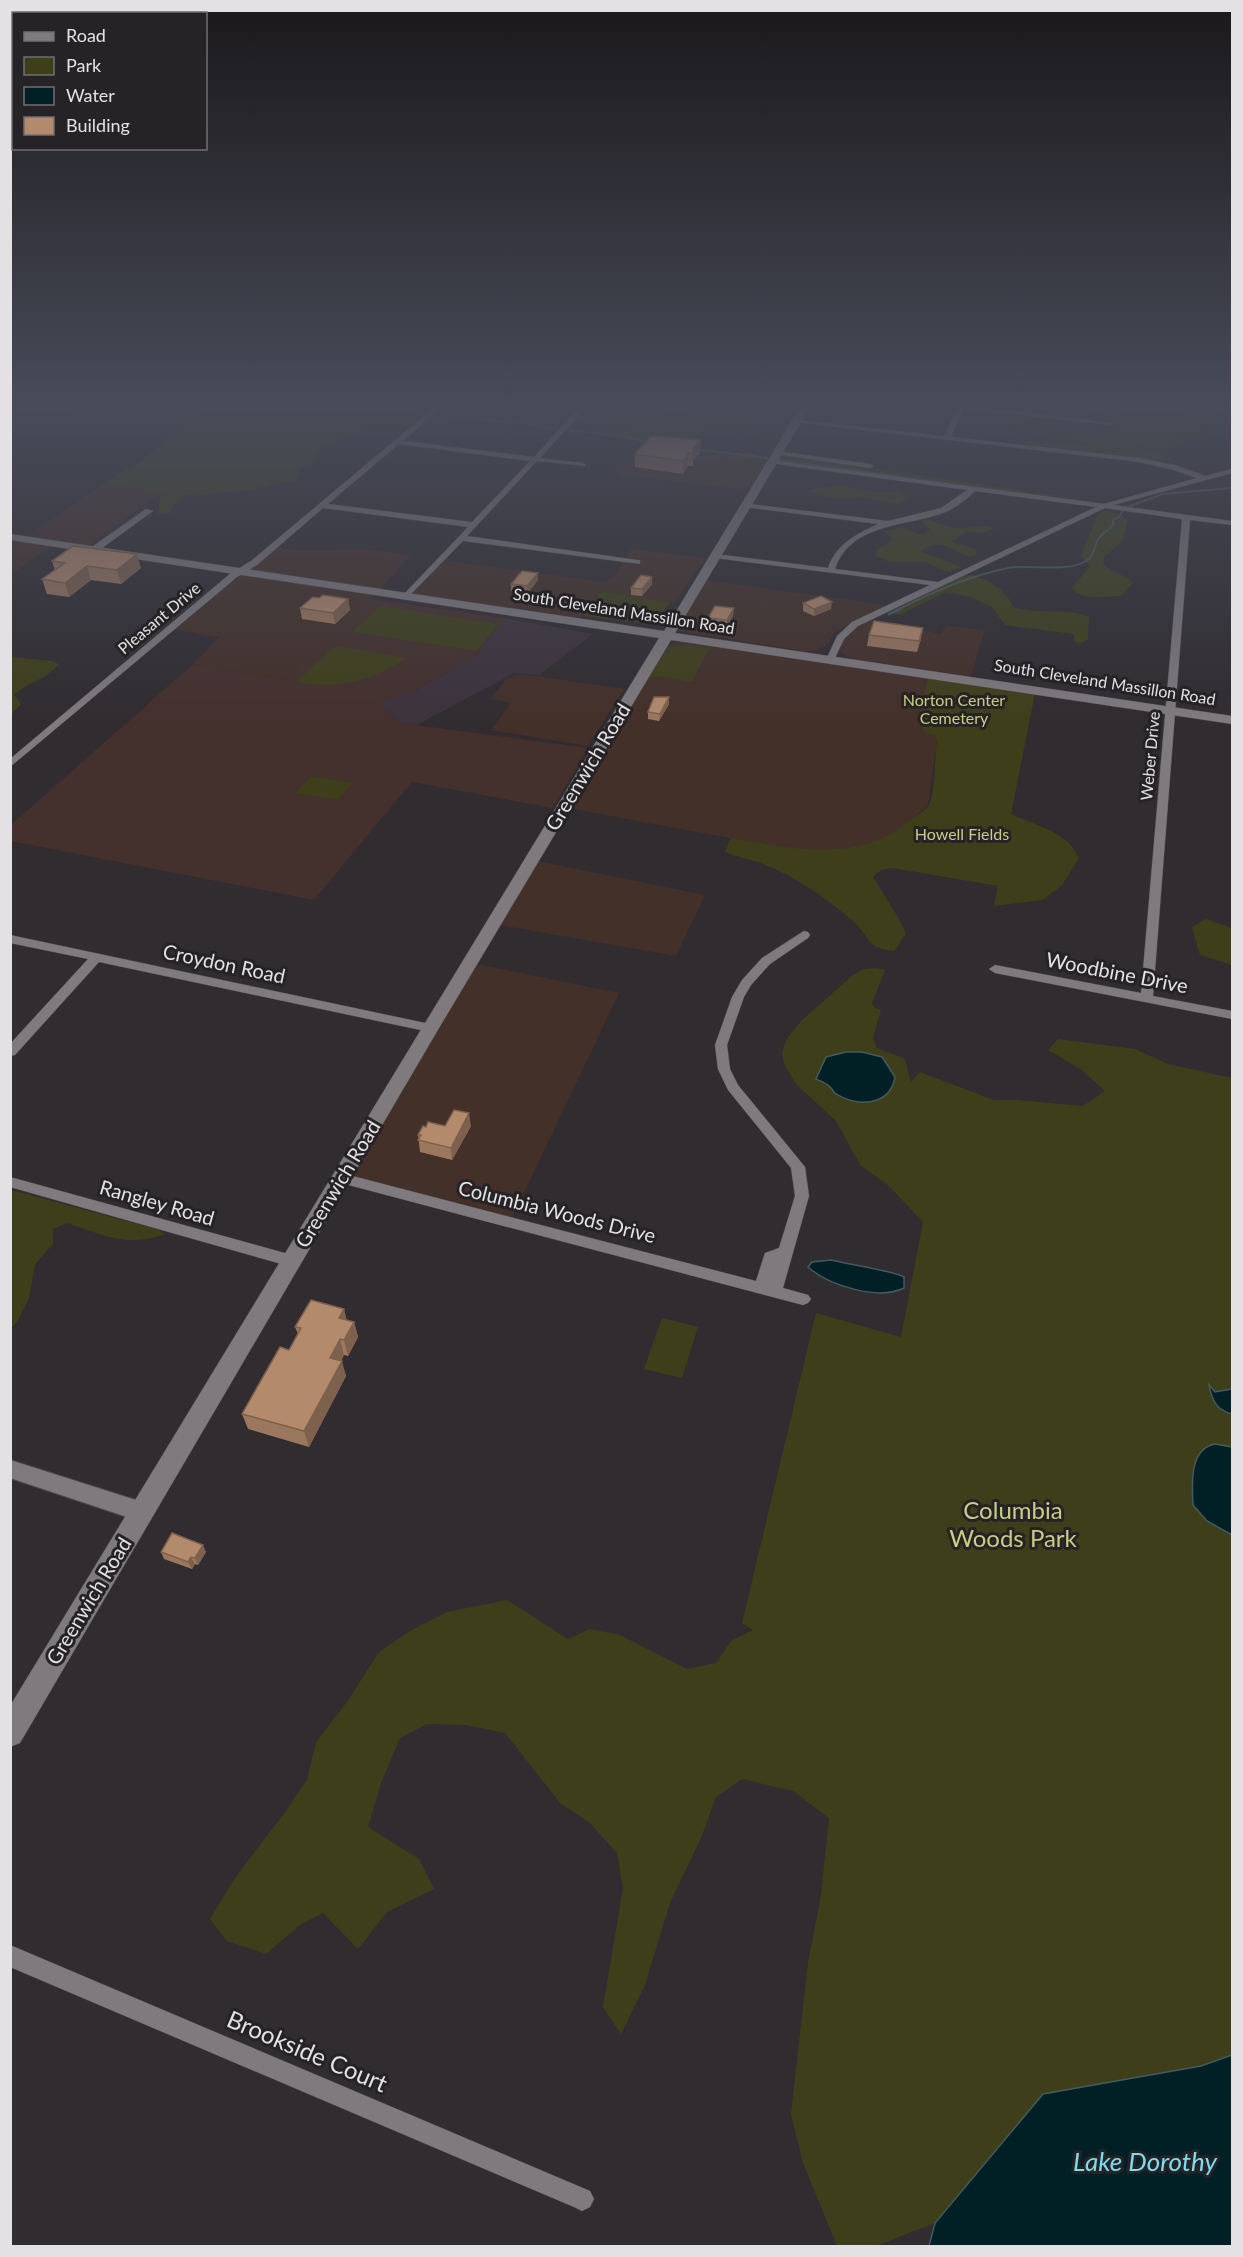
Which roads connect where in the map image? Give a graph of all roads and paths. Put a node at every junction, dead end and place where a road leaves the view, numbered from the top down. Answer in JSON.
{"nodes":[{"id":1,"x":149,"y":511,"type":"dead end"},
{"id":2,"x":315,"y":511,"type":"edge"},
{"id":3,"x":365,"y":511,"type":"edge"},
{"id":4,"x":487,"y":511,"type":"edge"},
{"id":5,"x":741,"y":511,"type":"edge"},
{"id":6,"x":795,"y":511,"type":"edge"},
{"id":7,"x":938,"y":511,"type":"edge"},
{"id":8,"x":1093,"y":511,"type":"edge"},
{"id":9,"x":1138,"y":511,"type":"edge"},
{"id":10,"x":1186,"y":517,"type":"junction"},
{"id":11,"x":888,"y":523,"type":"junction"},
{"id":12,"x":1233,"y":523,"type":"edge"},
{"id":13,"x":474,"y":525,"type":"junction"},
{"id":14,"x":10,"y":537,"type":"edge"},
{"id":15,"x":461,"y":538,"type":"junction"},
{"id":16,"x":95,"y":549,"type":"junction"},
{"id":17,"x":714,"y":556,"type":"junction"},
{"id":18,"x":637,"y":562,"type":"dead end"},
{"id":19,"x":831,"y":570,"type":"junction"},
{"id":20,"x":242,"y":571,"type":"junction"},
{"id":21,"x":938,"y":584,"type":"junction"},
{"id":22,"x":407,"y":596,"type":"junction"},
{"id":23,"x":667,"y":636,"type":"junction"},
{"id":24,"x":830,"y":660,"type":"junction"},
{"id":25,"x":1170,"y":710,"type":"junction"},
{"id":26,"x":1233,"y":720,"type":"edge"},
{"id":27,"x":10,"y":764,"type":"edge"},
{"id":28,"x":804,"y":935,"type":"dead end"},
{"id":29,"x":10,"y":939,"type":"edge"},
{"id":30,"x":97,"y":957,"type":"junction"},
{"id":31,"x":995,"y":969,"type":"dead end"},
{"id":32,"x":1147,"y":998,"type":"junction"},
{"id":33,"x":1233,"y":1015,"type":"edge"},
{"id":34,"x":430,"y":1028,"type":"junction"},
{"id":35,"x":10,"y":1052,"type":"edge"},
{"id":36,"x":341,"y":1178,"type":"junction"},
{"id":37,"x":10,"y":1182,"type":"edge"},
{"id":38,"x":292,"y":1261,"type":"junction"},
{"id":39,"x":768,"y":1289,"type":"junction"},
{"id":40,"x":803,"y":1299,"type":"dead end"},
{"id":41,"x":10,"y":1469,"type":"edge"},
{"id":42,"x":142,"y":1512,"type":"junction"},
{"id":43,"x":10,"y":1733,"type":"edge"},
{"id":44,"x":10,"y":1956,"type":"edge"},
{"id":45,"x":582,"y":2199,"type":"dead end"}],
"edges":[{"from":1,"to":16,"type":"street"},
{"from":2,"to":20,"type":"street","name":"Pleasant Drive"},
{"from":3,"to":13,"type":"street"},
{"from":4,"to":13,"type":"street"},
{"from":5,"to":17,"type":"main road","name":"Greenwich Road"},
{"from":6,"to":11,"type":"street"},
{"from":7,"to":11,"type":"street"},
{"from":8,"to":21,"type":"street"},
{"from":9,"to":10,"type":"street"},
{"from":10,"to":12,"type":"street"},
{"from":10,"to":25,"type":"street","name":"Weber Drive"},
{"from":11,"to":19,"type":"street"},
{"from":13,"to":15,"type":"street"},
{"from":14,"to":16,"type":"main road","name":"South Cleveland Massillon Road"},
{"from":15,"to":18,"type":"street"},
{"from":15,"to":22,"type":"street"},
{"from":16,"to":20,"type":"main road","name":"South Cleveland Massillon Road"},
{"from":17,"to":19,"type":"street"},
{"from":17,"to":23,"type":"main road","name":"Greenwich Road"},
{"from":19,"to":21,"type":"street"},
{"from":20,"to":22,"type":"main road","name":"South Cleveland Massillon Road"},
{"from":20,"to":27,"type":"street","name":"Pleasant Drive"},
{"from":21,"to":24,"type":"street"},
{"from":22,"to":23,"type":"main road","name":"South Cleveland Massillon Road"},
{"from":23,"to":24,"type":"main road","name":"South Cleveland Massillon Road"},
{"from":23,"to":34,"type":"main road","name":"Greenwich Road"},
{"from":24,"to":25,"type":"main road","name":"South Cleveland Massillon Road"},
{"from":25,"to":26,"type":"main road","name":"South Cleveland Massillon Road"},
{"from":25,"to":32,"type":"street","name":"Weber Drive"},
{"from":28,"to":39,"type":"street"},
{"from":29,"to":30,"type":"street","name":"Croydon Road"},
{"from":30,"to":34,"type":"street","name":"Croydon Road"},
{"from":30,"to":35,"type":"street"},
{"from":31,"to":32,"type":"street","name":"Woodbine Drive"},
{"from":32,"to":33,"type":"street","name":"Woodbine Drive"},
{"from":34,"to":36,"type":"main road","name":"Greenwich Road"},
{"from":36,"to":38,"type":"main road","name":"Greenwich Road"},
{"from":36,"to":39,"type":"street","name":"Columbia Woods Drive"},
{"from":37,"to":38,"type":"street","name":"Rangley Road"},
{"from":38,"to":42,"type":"main road","name":"Greenwich Road"},
{"from":39,"to":40,"type":"street","name":"Columbia Woods Drive"},
{"from":41,"to":42,"type":"street"},
{"from":42,"to":43,"type":"main road","name":"Greenwich Road"},
{"from":44,"to":45,"type":"street","name":"Brookside Court"}]}
